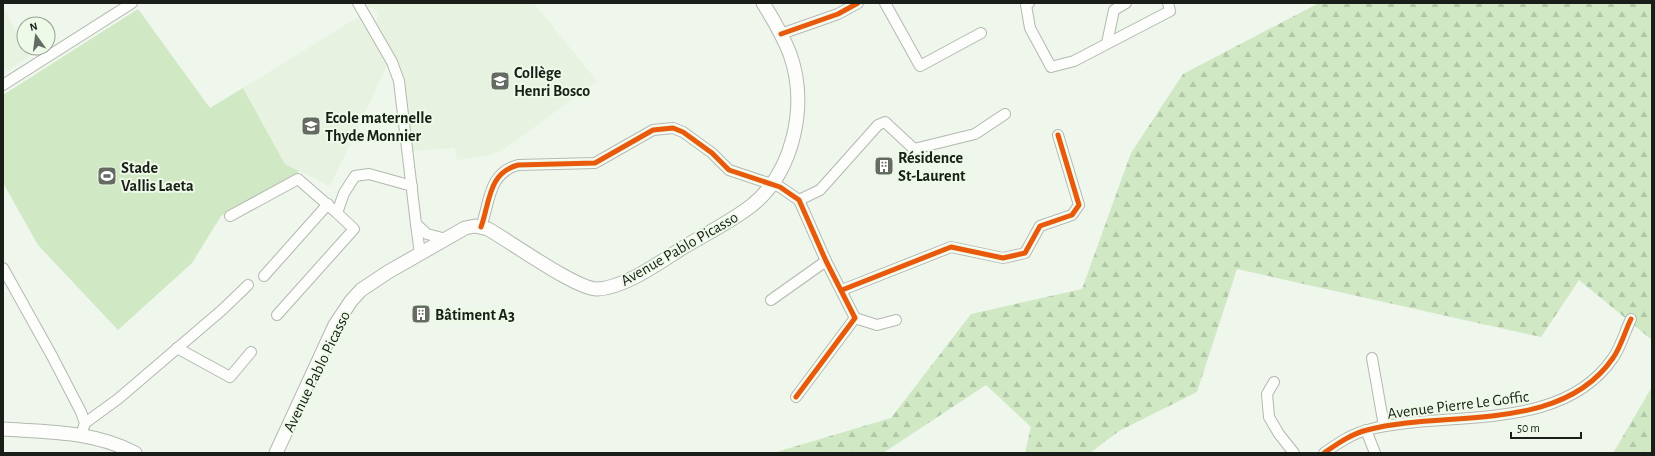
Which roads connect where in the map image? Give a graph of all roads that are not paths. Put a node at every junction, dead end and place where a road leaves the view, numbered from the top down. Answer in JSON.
{"nodes":[{"id":1,"x":132,"y":3,"type":"edge"},
{"id":2,"x":358,"y":3,"type":"edge"},
{"id":3,"x":763,"y":3,"type":"edge"},
{"id":4,"x":858,"y":3,"type":"edge"},
{"id":5,"x":885,"y":3,"type":"edge"},
{"id":6,"x":1029,"y":3,"type":"edge"},
{"id":7,"x":1126,"y":3,"type":"edge"},
{"id":8,"x":1168,"y":3,"type":"edge"},
{"id":9,"x":980,"y":33,"type":"dead end"},
{"id":10,"x":781,"y":34,"type":"junction"},
{"id":11,"x":1107,"y":43,"type":"junction"},
{"id":12,"x":3,"y":85,"type":"edge"},
{"id":13,"x":1006,"y":114,"type":"dead end"},
{"id":14,"x":1058,"y":135,"type":"dead end"},
{"id":15,"x":771,"y":185,"type":"junction"},
{"id":16,"x":412,"y":186,"type":"junction"},
{"id":17,"x":799,"y":200,"type":"junction"},
{"id":18,"x":328,"y":204,"type":"junction"},
{"id":19,"x":338,"y":213,"type":"junction"},
{"id":20,"x":230,"y":216,"type":"dead end"},
{"id":21,"x":416,"y":224,"type":"junction"},
{"id":22,"x":481,"y":227,"type":"junction"},
{"id":23,"x":446,"y":240,"type":"junction"},
{"id":24,"x":420,"y":254,"type":"junction"},
{"id":25,"x":826,"y":261,"type":"junction"},
{"id":26,"x":3,"y":268,"type":"edge"},
{"id":27,"x":264,"y":276,"type":"dead end"},
{"id":28,"x":248,"y":285,"type":"dead end"},
{"id":29,"x":842,"y":290,"type":"junction"},
{"id":30,"x":771,"y":300,"type":"dead end"},
{"id":31,"x":277,"y":315,"type":"dead end"},
{"id":32,"x":856,"y":318,"type":"junction"},
{"id":33,"x":1631,"y":319,"type":"dead end"},
{"id":34,"x":896,"y":320,"type":"dead end"},
{"id":35,"x":176,"y":348,"type":"junction"},
{"id":36,"x":251,"y":352,"type":"dead end"},
{"id":37,"x":1372,"y":358,"type":"dead end"},
{"id":38,"x":1274,"y":382,"type":"dead end"},
{"id":39,"x":796,"y":397,"type":"dead end"},
{"id":40,"x":1384,"y":426,"type":"junction"},
{"id":41,"x":3,"y":429,"type":"edge"},
{"id":42,"x":84,"y":429,"type":"junction"},
{"id":43,"x":1366,"y":430,"type":"junction"},
{"id":44,"x":135,"y":453,"type":"edge"},
{"id":45,"x":276,"y":453,"type":"edge"},
{"id":46,"x":1294,"y":453,"type":"edge"},
{"id":47,"x":1324,"y":453,"type":"edge"},
{"id":48,"x":1375,"y":453,"type":"edge"}],
"edges":[{"from":1,"to":12,"type":"street"},
{"from":2,"to":16,"type":"street"},
{"from":3,"to":10,"type":"main road","name":"Avenue Pablo Picasso"},
{"from":4,"to":10,"type":"street"},
{"from":5,"to":9,"type":"street"},
{"from":6,"to":11,"type":"street"},
{"from":7,"to":11,"type":"street"},
{"from":8,"to":11,"type":"street"},
{"from":10,"to":15,"type":"main road","name":"Avenue Pablo Picasso"},
{"from":13,"to":17,"type":"street"},
{"from":14,"to":29,"type":"street"},
{"from":15,"to":17,"type":"street"},
{"from":15,"to":22,"type":"main road","name":"Avenue Pablo Picasso"},
{"from":15,"to":22,"type":"street"},
{"from":16,"to":19,"type":"street"},
{"from":16,"to":21,"type":"street"},
{"from":17,"to":25,"type":"street"},
{"from":18,"to":19,"type":"street"},
{"from":18,"to":20,"type":"street"},
{"from":18,"to":27,"type":"street"},
{"from":19,"to":31,"type":"street"},
{"from":21,"to":23,"type":"street"},
{"from":21,"to":24,"type":"street"},
{"from":22,"to":23,"type":"main road","name":"Avenue Pablo Picasso"},
{"from":23,"to":24,"type":"main road","name":"Avenue Pablo Picasso"},
{"from":24,"to":45,"type":"main road","name":"Avenue Pablo Picasso"},
{"from":25,"to":29,"type":"street"},
{"from":25,"to":30,"type":"street"},
{"from":26,"to":42,"type":"street"},
{"from":28,"to":35,"type":"street"},
{"from":29,"to":32,"type":"street"},
{"from":32,"to":34,"type":"street"},
{"from":32,"to":39,"type":"street"},
{"from":33,"to":40,"type":"street","name":"Avenue Pierre Le Goffic"},
{"from":35,"to":36,"type":"street"},
{"from":35,"to":42,"type":"street"},
{"from":37,"to":40,"type":"street"},
{"from":38,"to":46,"type":"street"},
{"from":40,"to":43,"type":"street","name":"Avenue Pierre Le Goffic"},
{"from":41,"to":42,"type":"main road"},
{"from":42,"to":44,"type":"main road"},
{"from":43,"to":47,"type":"street","name":"Avenue Pierre Le Goffic"},
{"from":43,"to":48,"type":"street"}]}
